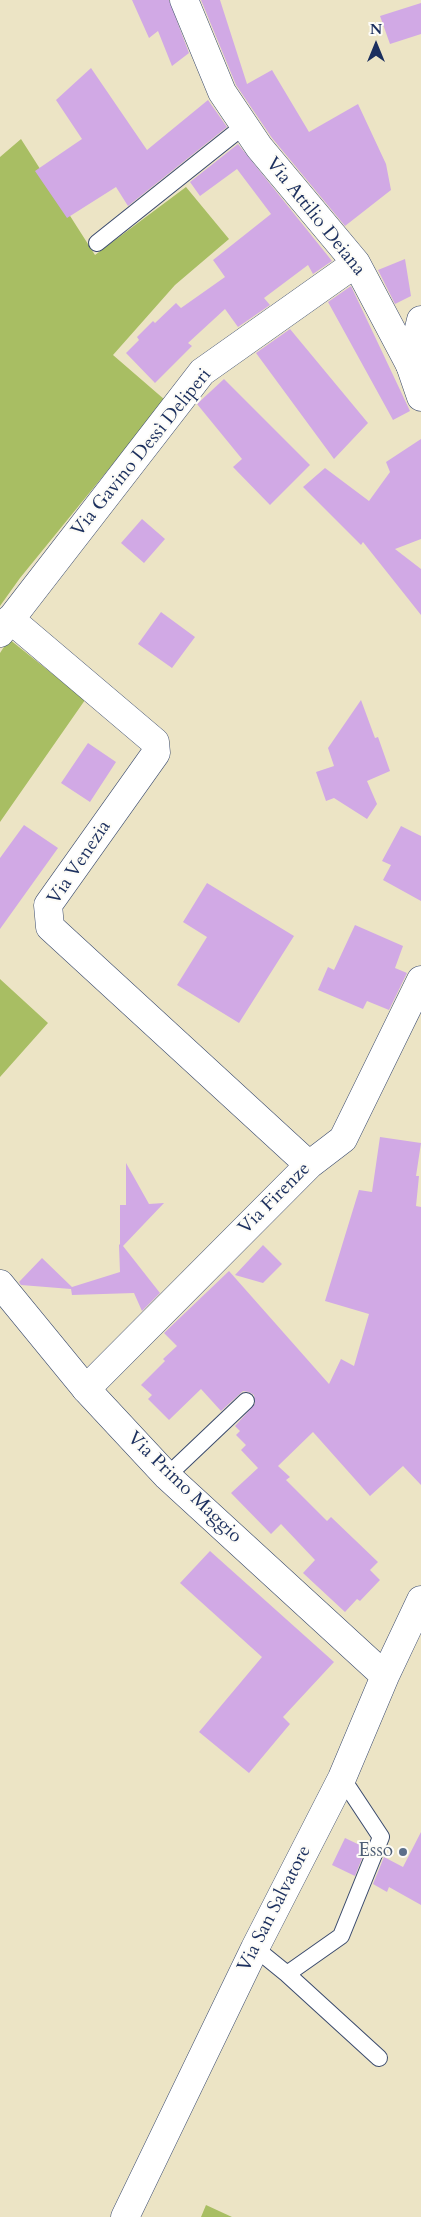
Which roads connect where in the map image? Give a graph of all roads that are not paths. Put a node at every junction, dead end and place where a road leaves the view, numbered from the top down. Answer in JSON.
{"nodes":[{"id":1,"x":184,"y":0,"type":"edge"},
{"id":2,"x":244,"y":126,"type":"junction"},
{"id":3,"x":97,"y":243,"type":"dead end"},
{"id":4,"x":356,"y":263,"type":"junction"},
{"id":5,"x":421,"y":320,"type":"edge"},
{"id":6,"x":410,"y":365,"type":"junction"},
{"id":7,"x":421,"y":397,"type":"edge"},
{"id":8,"x":5,"y":626,"type":"edge"},
{"id":9,"x":421,"y":980,"type":"edge"},
{"id":10,"x":309,"y":1165,"type":"junction"},
{"id":11,"x":0,"y":1284,"type":"edge"},
{"id":12,"x":86,"y":1389,"type":"junction"},
{"id":13,"x":246,"y":1400,"type":"dead end"},
{"id":14,"x":167,"y":1476,"type":"junction"},
{"id":15,"x":421,"y":1600,"type":"edge"},
{"id":16,"x":384,"y":1676,"type":"junction"},
{"id":17,"x":342,"y":1778,"type":"junction"},
{"id":18,"x":255,"y":1948,"type":"junction"},
{"id":19,"x":287,"y":1974,"type":"junction"},
{"id":20,"x":379,"y":2058,"type":"dead end"},
{"id":21,"x":125,"y":2217,"type":"edge"}],
"edges":[{"from":1,"to":2,"type":"street","name":"Via Attilio Deiana"},
{"from":2,"to":3,"type":"lane"},
{"from":2,"to":4,"type":"street","name":"Via Attilio Deiana"},
{"from":4,"to":6,"type":"street","name":"Via Attilio Deiana"},
{"from":4,"to":8,"type":"street","name":"Via Gavino Dessì Deliperi"},
{"from":5,"to":6,"type":"street"},
{"from":6,"to":7,"type":"street","name":"Via Attilio Deiana"},
{"from":8,"to":10,"type":"street","name":"Via Venezia"},
{"from":9,"to":10,"type":"street","name":"Via Firenze"},
{"from":10,"to":12,"type":"street","name":"Via Firenze"},
{"from":11,"to":12,"type":"street","name":"Via Primo Maggio"},
{"from":12,"to":14,"type":"street","name":"Via Primo Maggio"},
{"from":13,"to":14,"type":"lane"},
{"from":14,"to":16,"type":"street","name":"Via Primo Maggio"},
{"from":15,"to":16,"type":"street","name":"Via San Salvatore"},
{"from":16,"to":17,"type":"street","name":"Via San Salvatore"},
{"from":17,"to":18,"type":"street","name":"Via San Salvatore"},
{"from":17,"to":19,"type":"lane"},
{"from":18,"to":19,"type":"lane"},
{"from":18,"to":21,"type":"street","name":"Via San Salvatore"},
{"from":19,"to":20,"type":"lane"}]}
